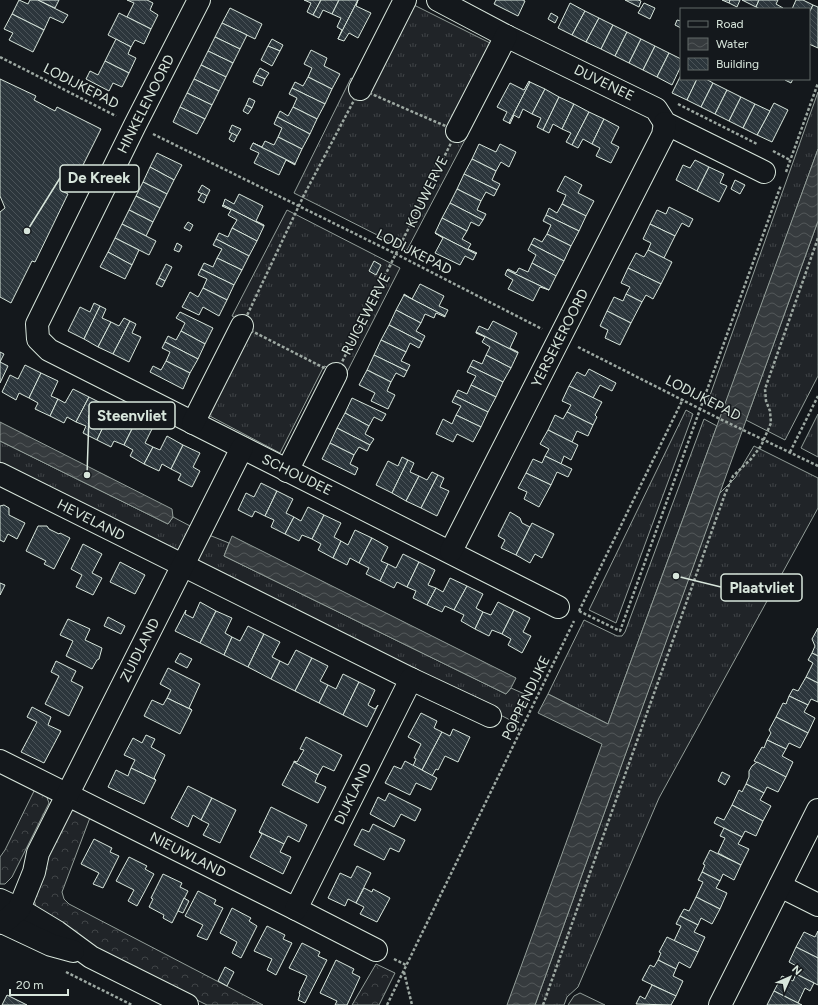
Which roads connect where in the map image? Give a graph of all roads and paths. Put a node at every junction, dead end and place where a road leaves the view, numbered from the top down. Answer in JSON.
{"nodes":[{"id":1,"x":199,"y":0,"type":"edge"},
{"id":2,"x":405,"y":0,"type":"edge"},
{"id":3,"x":438,"y":0,"type":"edge"},
{"id":4,"x":462,"y":5,"type":"edge"},
{"id":5,"x":506,"y":36,"type":"junction"},
{"id":6,"x":0,"y":57,"type":"edge"},
{"id":7,"x":818,"y":82,"type":"edge"},
{"id":8,"x":360,"y":88,"type":"junction"},
{"id":9,"x":665,"y":123,"type":"junction"},
{"id":10,"x":135,"y":125,"type":"junction"},
{"id":11,"x":457,"y":131,"type":"junction"},
{"id":12,"x":777,"y":176,"type":"junction"},
{"id":13,"x":300,"y":206,"type":"junction"},
{"id":14,"x":818,"y":238,"type":"edge"},
{"id":15,"x":396,"y":254,"type":"junction"},
{"id":16,"x":242,"y":326,"type":"junction"},
{"id":17,"x":560,"y":338,"type":"junction"},
{"id":18,"x":38,"y":339,"type":"joint"},
{"id":19,"x":336,"y":374,"type":"junction"},
{"id":20,"x":818,"y":396,"type":"edge"},
{"id":21,"x":683,"y":400,"type":"junction"},
{"id":22,"x":700,"y":408,"type":"junction"},
{"id":23,"x":193,"y":423,"type":"junction"},
{"id":24,"x":764,"y":440,"type":"junction"},
{"id":25,"x":242,"y":448,"type":"junction"},
{"id":26,"x":790,"y":452,"type":"junction"},
{"id":27,"x":818,"y":466,"type":"edge"},
{"id":28,"x":287,"y":470,"type":"junction"},
{"id":29,"x":0,"y":474,"type":"edge"},
{"id":30,"x":451,"y":551,"type":"junction"},
{"id":31,"x":182,"y":566,"type":"junction"},
{"id":32,"x":558,"y":607,"type":"dead end"},
{"id":33,"x":579,"y":611,"type":"junction"},
{"id":34,"x":410,"y":679,"type":"junction"},
{"id":35,"x":490,"y":716,"type":"dead end"},
{"id":36,"x":0,"y":761,"type":"edge"},
{"id":37,"x":67,"y":795,"type":"junction"},
{"id":38,"x":818,"y":810,"type":"edge"},
{"id":39,"x":780,"y":886,"type":"junction"},
{"id":40,"x":818,"y":905,"type":"edge"},
{"id":41,"x":296,"y":909,"type":"junction"},
{"id":42,"x":4,"y":914,"type":"edge"},
{"id":43,"x":376,"y":950,"type":"dead end"},
{"id":44,"x":404,"y":971,"type":"junction"},
{"id":45,"x":187,"y":1005,"type":"edge"},
{"id":46,"x":387,"y":1005,"type":"edge"},
{"id":47,"x":412,"y":1005,"type":"edge"},
{"id":48,"x":543,"y":1005,"type":"edge"},
{"id":49,"x":720,"y":1005,"type":"edge"}],
"edges":[{"from":1,"to":10,"type":"street","name":"HINKELENOORD"},
{"from":2,"to":8,"type":"street"},
{"from":3,"to":4,"type":"street","name":"DUVENEE"},
{"from":4,"to":5,"type":"street","name":"DUVENEE"},
{"from":5,"to":9,"type":"street","name":"DUVENEE"},
{"from":5,"to":11,"type":"street"},
{"from":6,"to":10,"type":"path","name":"LODIJKEPAD"},
{"from":7,"to":12,"type":"path"},
{"from":8,"to":11,"type":"path"},
{"from":8,"to":13,"type":"path"},
{"from":9,"to":12,"type":"street","name":"DUVENEE"},
{"from":9,"to":17,"type":"street","name":"YERSEKEROORD"},
{"from":10,"to":13,"type":"path","name":"LODIJKEPAD"},
{"from":10,"to":18,"type":"street","name":"HINKELENOORD"},
{"from":11,"to":15,"type":"path","name":"KOUWERVE"},
{"from":12,"to":22,"type":"path"},
{"from":13,"to":15,"type":"path","name":"LODIJKEPAD"},
{"from":13,"to":16,"type":"path"},
{"from":14,"to":24,"type":"path"},
{"from":15,"to":17,"type":"path","name":"LODIJKEPAD"},
{"from":15,"to":19,"type":"path","name":"RUIGEWERVE"},
{"from":16,"to":19,"type":"path"},
{"from":16,"to":23,"type":"street"},
{"from":17,"to":21,"type":"path","name":"LODIJKEPAD"},
{"from":17,"to":30,"type":"street","name":"YERSEKEROORD"},
{"from":18,"to":23,"type":"street","name":"SCHOUDEE"},
{"from":19,"to":28,"type":"street"},
{"from":20,"to":26,"type":"path"},
{"from":21,"to":22,"type":"path","name":"LODIJKEPAD"},
{"from":21,"to":33,"type":"path","name":"POPPENDIJKE"},
{"from":22,"to":24,"type":"path","name":"LODIJKEPAD"},
{"from":22,"to":33,"type":"path"},
{"from":23,"to":25,"type":"street","name":"SCHOUDEE"},
{"from":24,"to":26,"type":"path","name":"LODIJKEPAD"},
{"from":24,"to":48,"type":"path"},
{"from":25,"to":28,"type":"street","name":"SCHOUDEE"},
{"from":25,"to":31,"type":"street","name":"ZUIDLAND"},
{"from":26,"to":27,"type":"path","name":"LODIJKEPAD"},
{"from":28,"to":30,"type":"street","name":"SCHOUDEE"},
{"from":29,"to":31,"type":"street","name":"HEVELAND"},
{"from":30,"to":32,"type":"street","name":"SCHOUDEE"},
{"from":31,"to":34,"type":"street"},
{"from":31,"to":37,"type":"street","name":"ZUIDLAND"},
{"from":33,"to":44,"type":"path","name":"POPPENDIJKE"},
{"from":34,"to":35,"type":"street"},
{"from":34,"to":41,"type":"street","name":"DIJKLAND"},
{"from":36,"to":37,"type":"street","name":"NIEUWLAND"},
{"from":37,"to":41,"type":"street","name":"NIEUWLAND"},
{"from":37,"to":42,"type":"street","name":"ZUIDLAND"},
{"from":38,"to":39,"type":"street"},
{"from":39,"to":40,"type":"street"},
{"from":39,"to":49,"type":"street"},
{"from":41,"to":43,"type":"street","name":"NIEUWLAND"},
{"from":42,"to":45,"type":"street"},
{"from":44,"to":46,"type":"path","name":"POPPENDIJKE"},
{"from":44,"to":47,"type":"path"}]}
